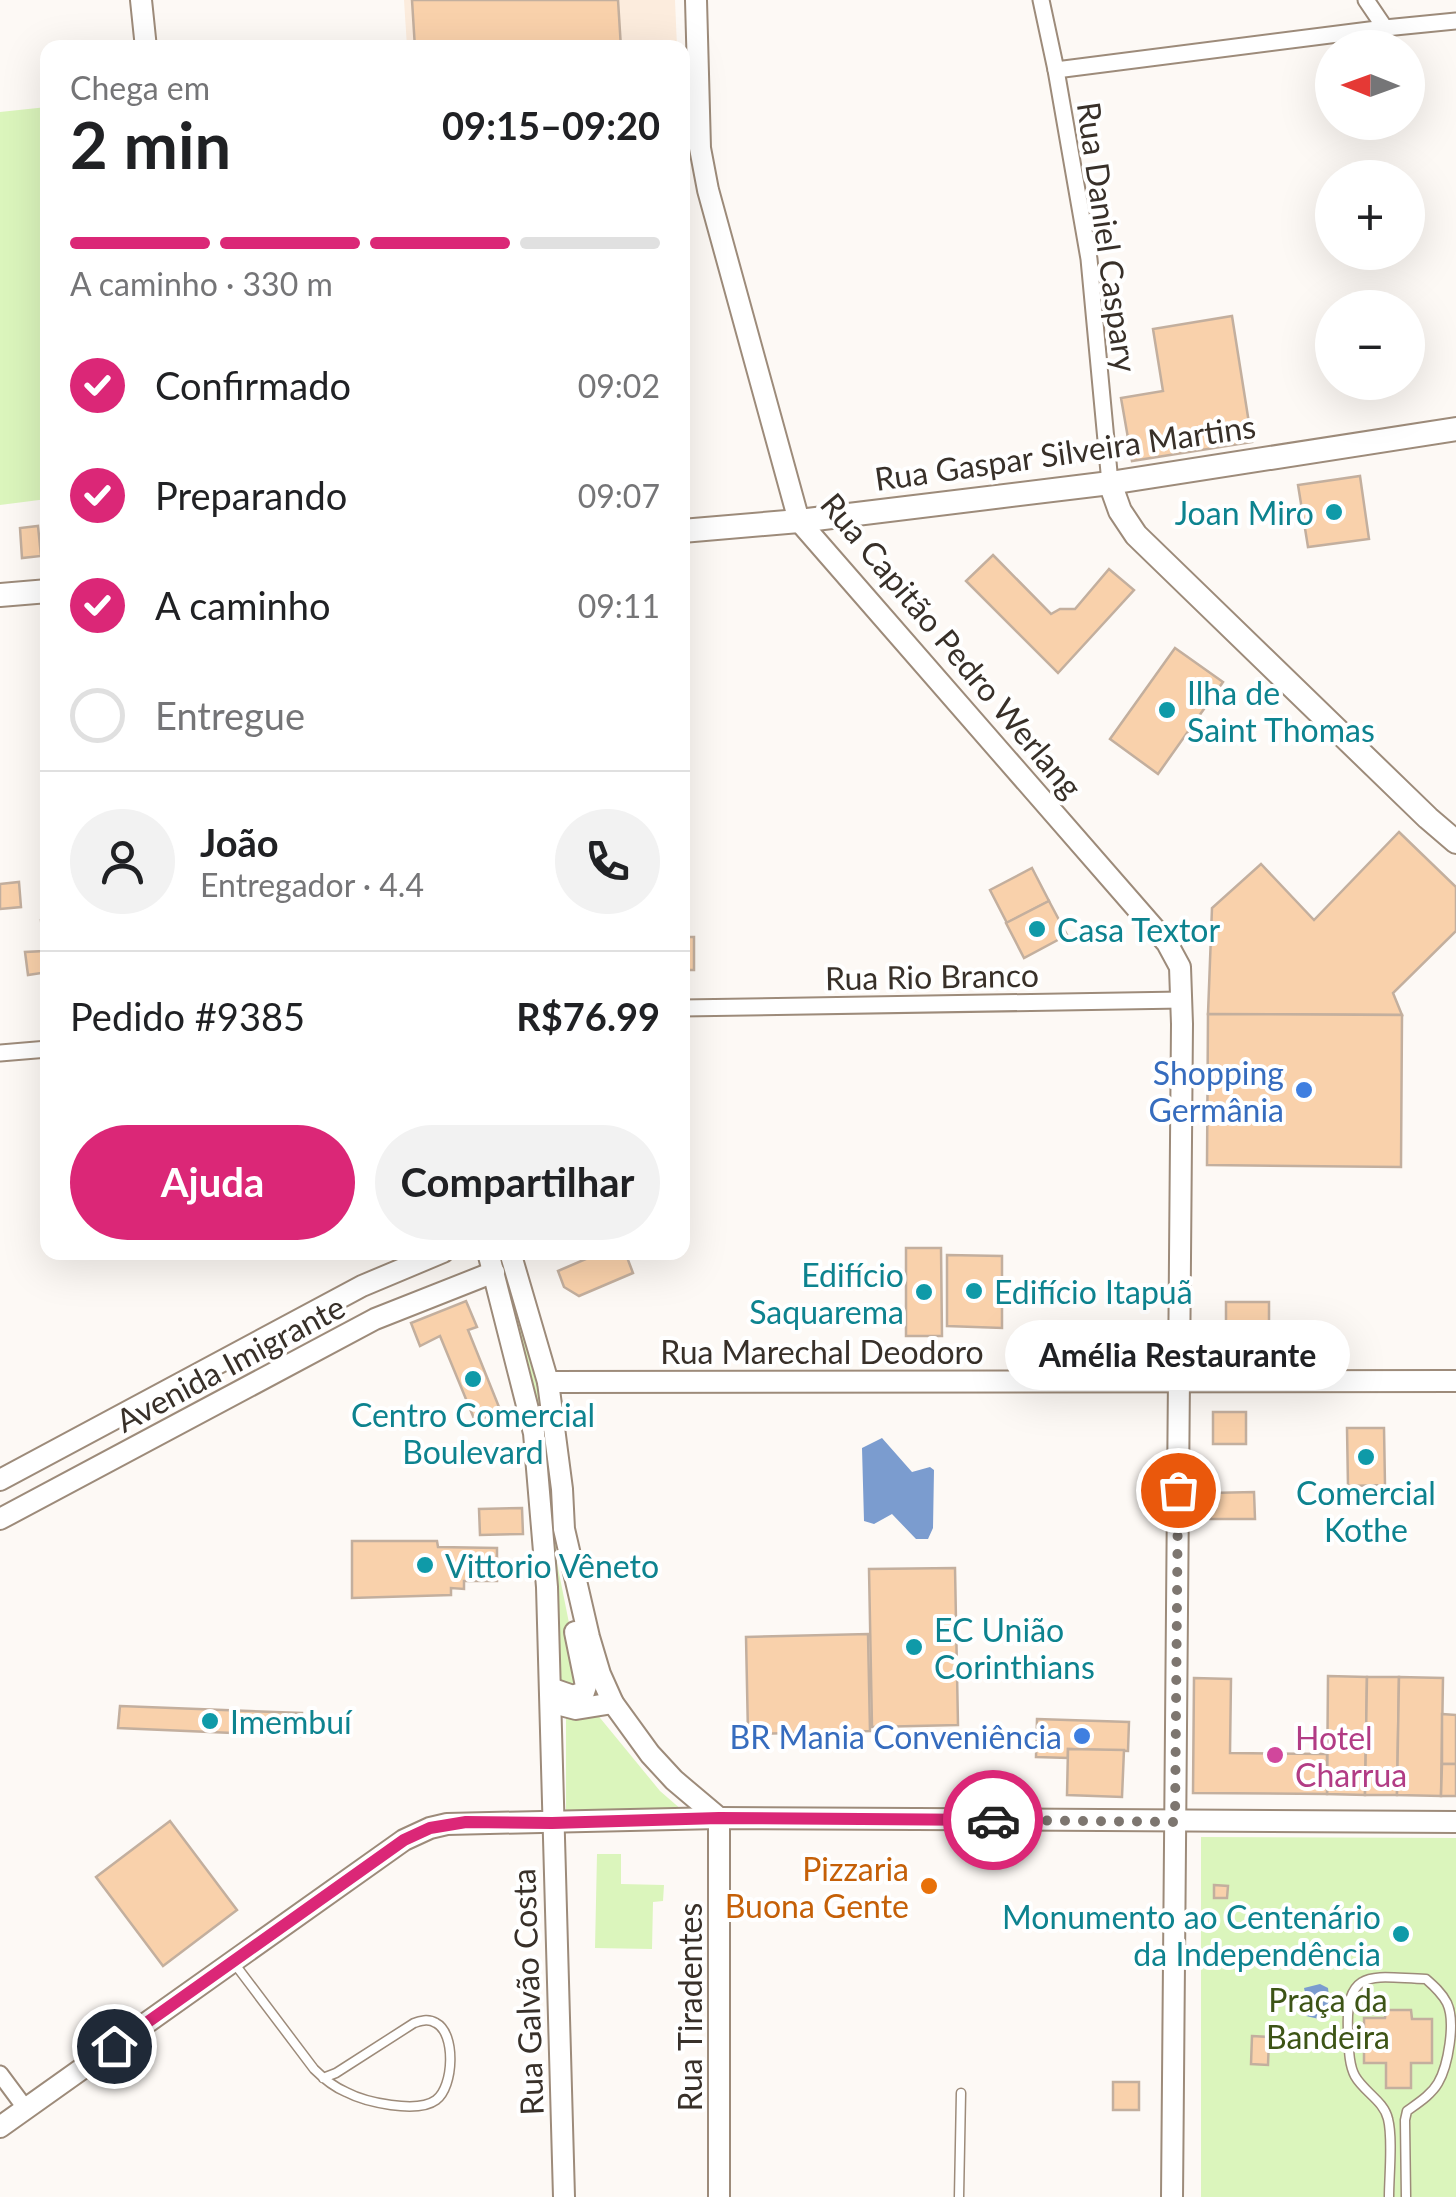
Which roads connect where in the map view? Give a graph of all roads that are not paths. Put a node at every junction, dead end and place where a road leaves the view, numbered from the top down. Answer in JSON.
{"nodes":[{"id":1,"x":141,"y":0,"type":"edge"},
{"id":2,"x":696,"y":0,"type":"edge"},
{"id":3,"x":1042,"y":0,"type":"edge"},
{"id":4,"x":1366,"y":0,"type":"edge"},
{"id":5,"x":1456,"y":22,"type":"edge"},
{"id":6,"x":1386,"y":28,"type":"junction"},
{"id":7,"x":145,"y":40,"type":"edge"},
{"id":8,"x":1056,"y":70,"type":"junction"},
{"id":9,"x":1456,"y":428,"type":"edge"},
{"id":10,"x":1110,"y":483,"type":"junction"},
{"id":11,"x":799,"y":521,"type":"junction"},
{"id":12,"x":690,"y":531,"type":"edge"},
{"id":13,"x":40,"y":592,"type":"edge"},
{"id":14,"x":0,"y":595,"type":"edge"},
{"id":15,"x":1456,"y":842,"type":"edge"},
{"id":16,"x":1182,"y":1000,"type":"junction"},
{"id":17,"x":690,"y":1008,"type":"edge"},
{"id":18,"x":40,"y":1050,"type":"edge"},
{"id":19,"x":0,"y":1053,"type":"edge"},
{"id":20,"x":425,"y":1260,"type":"edge"},
{"id":21,"x":512,"y":1260,"type":"edge"},
{"id":22,"x":491,"y":1262,"type":"edge"},
{"id":23,"x":1179,"y":1381,"type":"junction"},
{"id":24,"x":1456,"y":1381,"type":"edge"},
{"id":25,"x":548,"y":1382,"type":"junction"},
{"id":26,"x":0,"y":1480,"type":"edge"},
{"id":27,"x":0,"y":1520,"type":"edge"},
{"id":28,"x":564,"y":1529,"type":"junction"},
{"id":29,"x":550,"y":1694,"type":"junction"},
{"id":30,"x":612,"y":1703,"type":"junction"},
{"id":31,"x":719,"y":1818,"type":"junction"},
{"id":32,"x":1175,"y":1822,"type":"junction"},
{"id":33,"x":1456,"y":1822,"type":"edge"},
{"id":34,"x":552,"y":1823,"type":"junction"},
{"id":35,"x":232,"y":1962,"type":"junction"},
{"id":36,"x":0,"y":2074,"type":"edge"},
{"id":37,"x":323,"y":2078,"type":"junction"},
{"id":38,"x":961,"y":2093,"type":"dead end"},
{"id":39,"x":26,"y":2110,"type":"junction"},
{"id":40,"x":0,"y":2127,"type":"edge"},
{"id":41,"x":564,"y":2197,"type":"edge"},
{"id":42,"x":719,"y":2197,"type":"edge"},
{"id":43,"x":960,"y":2197,"type":"edge"},
{"id":44,"x":1172,"y":2197,"type":"edge"},
{"id":45,"x":1389,"y":2197,"type":"edge"},
{"id":46,"x":1406,"y":2197,"type":"edge"}],
"edges":[{"from":1,"to":7,"type":"street"},
{"from":2,"to":11,"type":"street","name":"Rua Capitão Pedro Werlang"},
{"from":3,"to":8,"type":"street","name":"Rua Daniel Caspary"},
{"from":4,"to":6,"type":"street"},
{"from":5,"to":6,"type":"street"},
{"from":6,"to":8,"type":"street"},
{"from":8,"to":10,"type":"street","name":"Rua Daniel Caspary"},
{"from":9,"to":10,"type":"main road","name":"Rua Gaspar Silveira Martins"},
{"from":10,"to":11,"type":"main road","name":"Rua Gaspar Silveira Martins"},
{"from":10,"to":15,"type":"main road"},
{"from":11,"to":12,"type":"main road","name":"Rua Gaspar Silveira Martins"},
{"from":11,"to":16,"type":"street","name":"Rua Capitão Pedro Werlang"},
{"from":13,"to":14,"type":"main road"},
{"from":16,"to":17,"type":"street","name":"Rua Rio Branco"},
{"from":16,"to":23,"type":"street","name":"Rua Capitão Pedro Werlang"},
{"from":18,"to":19,"type":"street"},
{"from":20,"to":26,"type":"street","name":"Avenida Imigrante"},
{"from":21,"to":25,"type":"street"},
{"from":22,"to":27,"type":"street","name":"Avenida Imigrante"},
{"from":22,"to":29,"type":"street","name":"Rua Galvão Costa"},
{"from":23,"to":24,"type":"street","name":"Rua Marechal Deodoro"},
{"from":23,"to":25,"type":"street","name":"Rua Marechal Deodoro"},
{"from":23,"to":32,"type":"street","name":"Rua Capitão Pedro Werlang"},
{"from":25,"to":28,"type":"street"},
{"from":28,"to":29,"type":"street"},
{"from":28,"to":30,"type":"street"},
{"from":29,"to":30,"type":"street"},
{"from":29,"to":34,"type":"street","name":"Rua Galvão Costa"},
{"from":30,"to":31,"type":"street"},
{"from":31,"to":32,"type":"street"},
{"from":31,"to":34,"type":"street"},
{"from":31,"to":42,"type":"street","name":"Rua Tiradentes"},
{"from":32,"to":33,"type":"street"},
{"from":32,"to":44,"type":"street","name":"Rua Capitão Pedro Werlang"},
{"from":34,"to":35,"type":"street"},
{"from":34,"to":41,"type":"street","name":"Rua Galvão Costa"},
{"from":35,"to":37,"type":"lane"},
{"from":35,"to":39,"type":"street"},
{"from":36,"to":39,"type":"street"},
{"from":37,"to":37,"type":"lane"},
{"from":38,"to":43,"type":"lane"},
{"from":39,"to":40,"type":"street"},
{"from":45,"to":46,"type":"lane"}]}
